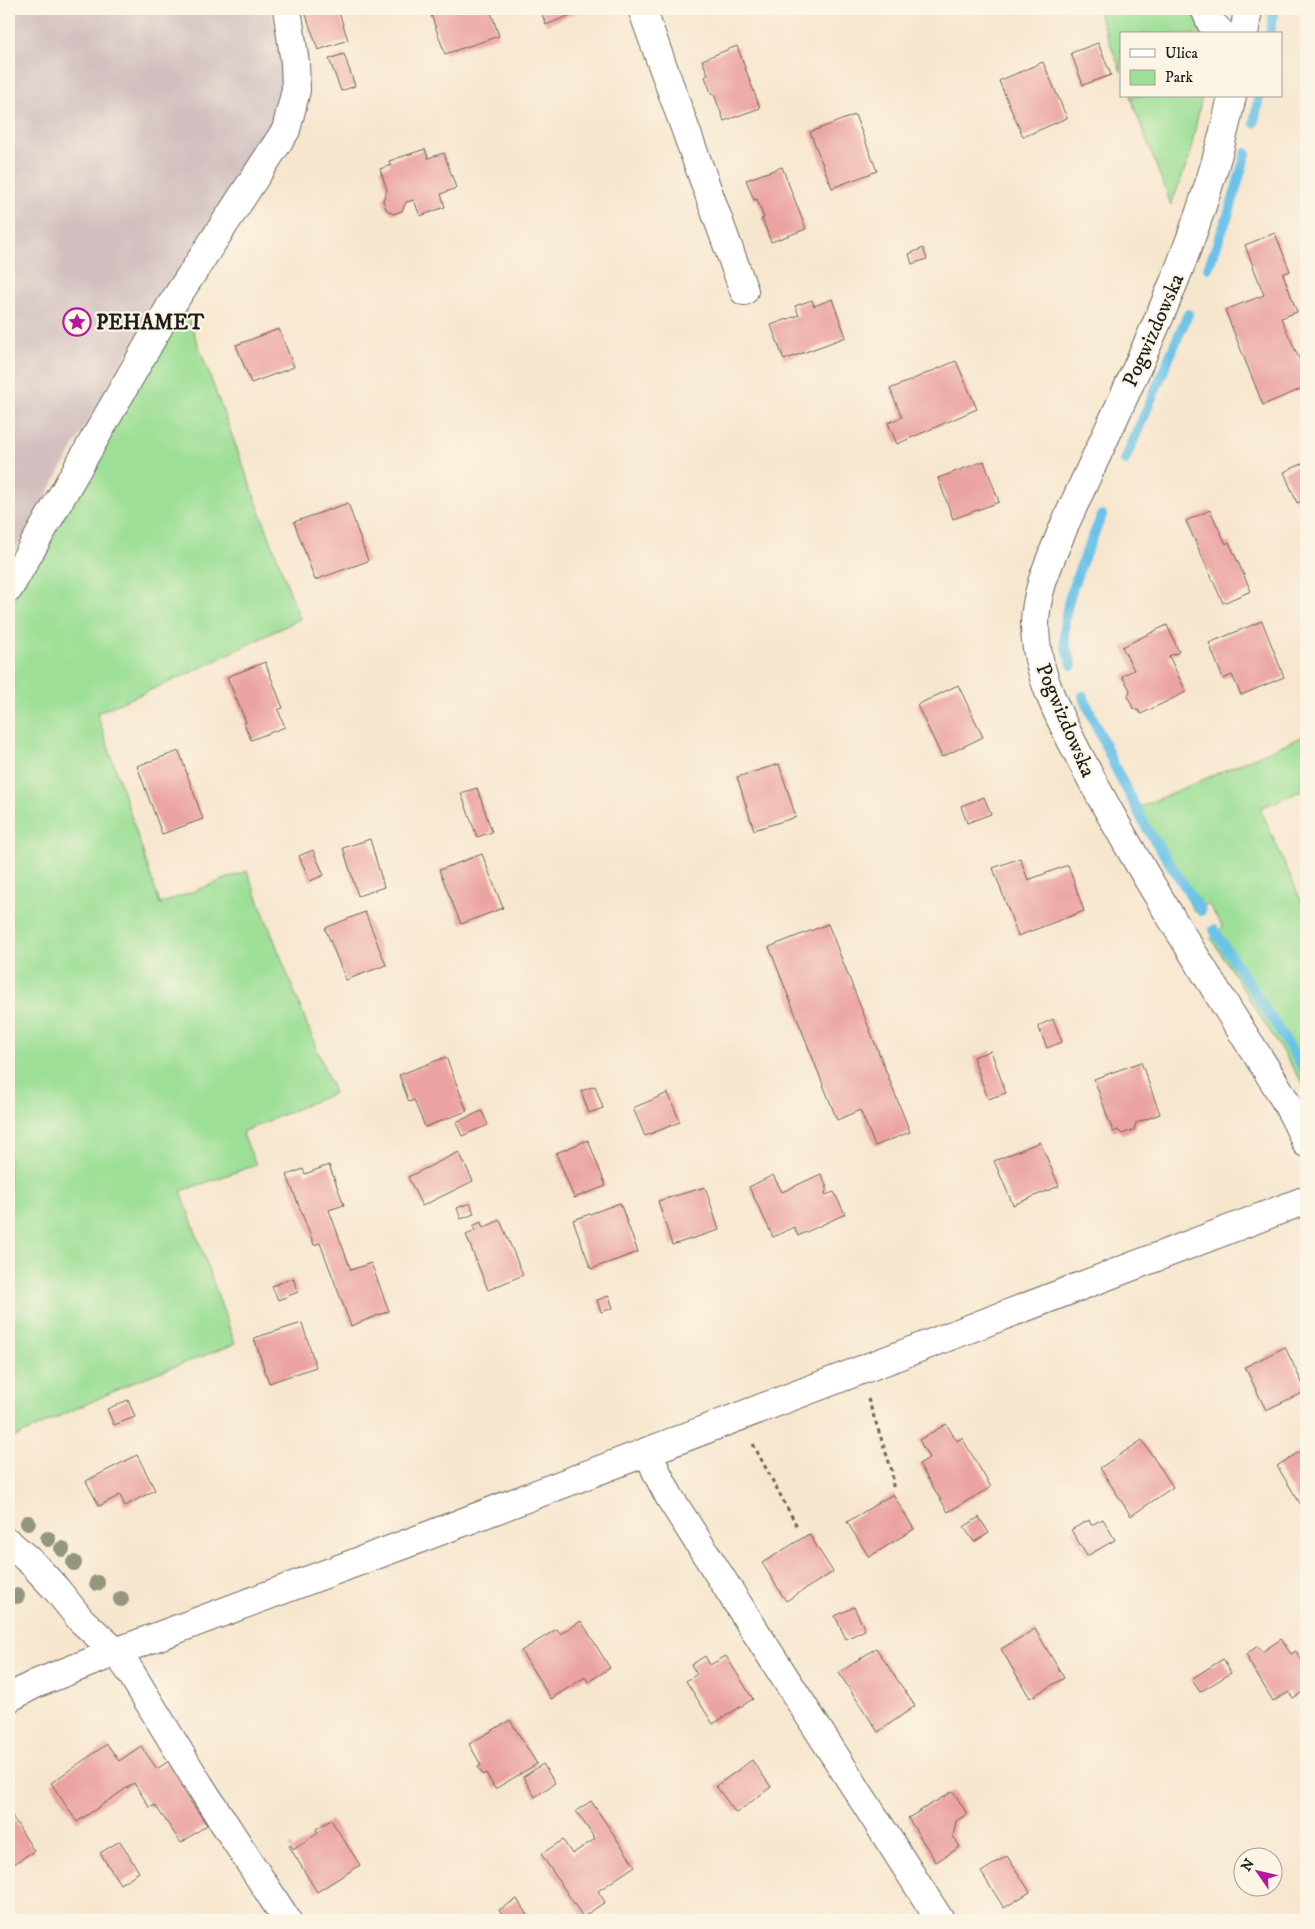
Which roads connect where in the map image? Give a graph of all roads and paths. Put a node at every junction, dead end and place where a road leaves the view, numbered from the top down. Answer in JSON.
{"nodes":[{"id":1,"x":287,"y":9,"type":"edge"},
{"id":2,"x":642,"y":9,"type":"edge"},
{"id":3,"x":1205,"y":9,"type":"edge"},
{"id":4,"x":1248,"y":9,"type":"edge"},
{"id":5,"x":1220,"y":32,"type":"edge"},
{"id":6,"x":1244,"y":32,"type":"edge"},
{"id":7,"x":1232,"y":98,"type":"edge"},
{"id":8,"x":744,"y":291,"type":"dead end"},
{"id":9,"x":9,"y":588,"type":"edge"},
{"id":10,"x":1306,"y":1142,"type":"edge"},
{"id":11,"x":1306,"y":1200,"type":"edge"},
{"id":12,"x":853,"y":1373,"type":"junction"},
{"id":13,"x":737,"y":1418,"type":"junction"},
{"id":14,"x":648,"y":1451,"type":"junction"},
{"id":15,"x":893,"y":1487,"type":"dead end"},
{"id":16,"x":798,"y":1528,"type":"dead end"},
{"id":17,"x":9,"y":1543,"type":"edge"},
{"id":18,"x":116,"y":1652,"type":"junction"},
{"id":19,"x":9,"y":1698,"type":"edge"},
{"id":20,"x":287,"y":1920,"type":"edge"},
{"id":21,"x":940,"y":1920,"type":"edge"}],
"edges":[{"from":1,"to":9,"type":"street"},
{"from":2,"to":8,"type":"street"},
{"from":3,"to":5,"type":"street"},
{"from":4,"to":6,"type":"street"},
{"from":7,"to":10,"type":"street","name":"Pogwizdowska"},
{"from":11,"to":12,"type":"street"},
{"from":12,"to":13,"type":"street"},
{"from":12,"to":15,"type":"path"},
{"from":13,"to":14,"type":"street"},
{"from":13,"to":16,"type":"path"},
{"from":14,"to":18,"type":"street"},
{"from":14,"to":21,"type":"street"},
{"from":17,"to":18,"type":"street"},
{"from":18,"to":19,"type":"street"},
{"from":18,"to":20,"type":"street"}]}
